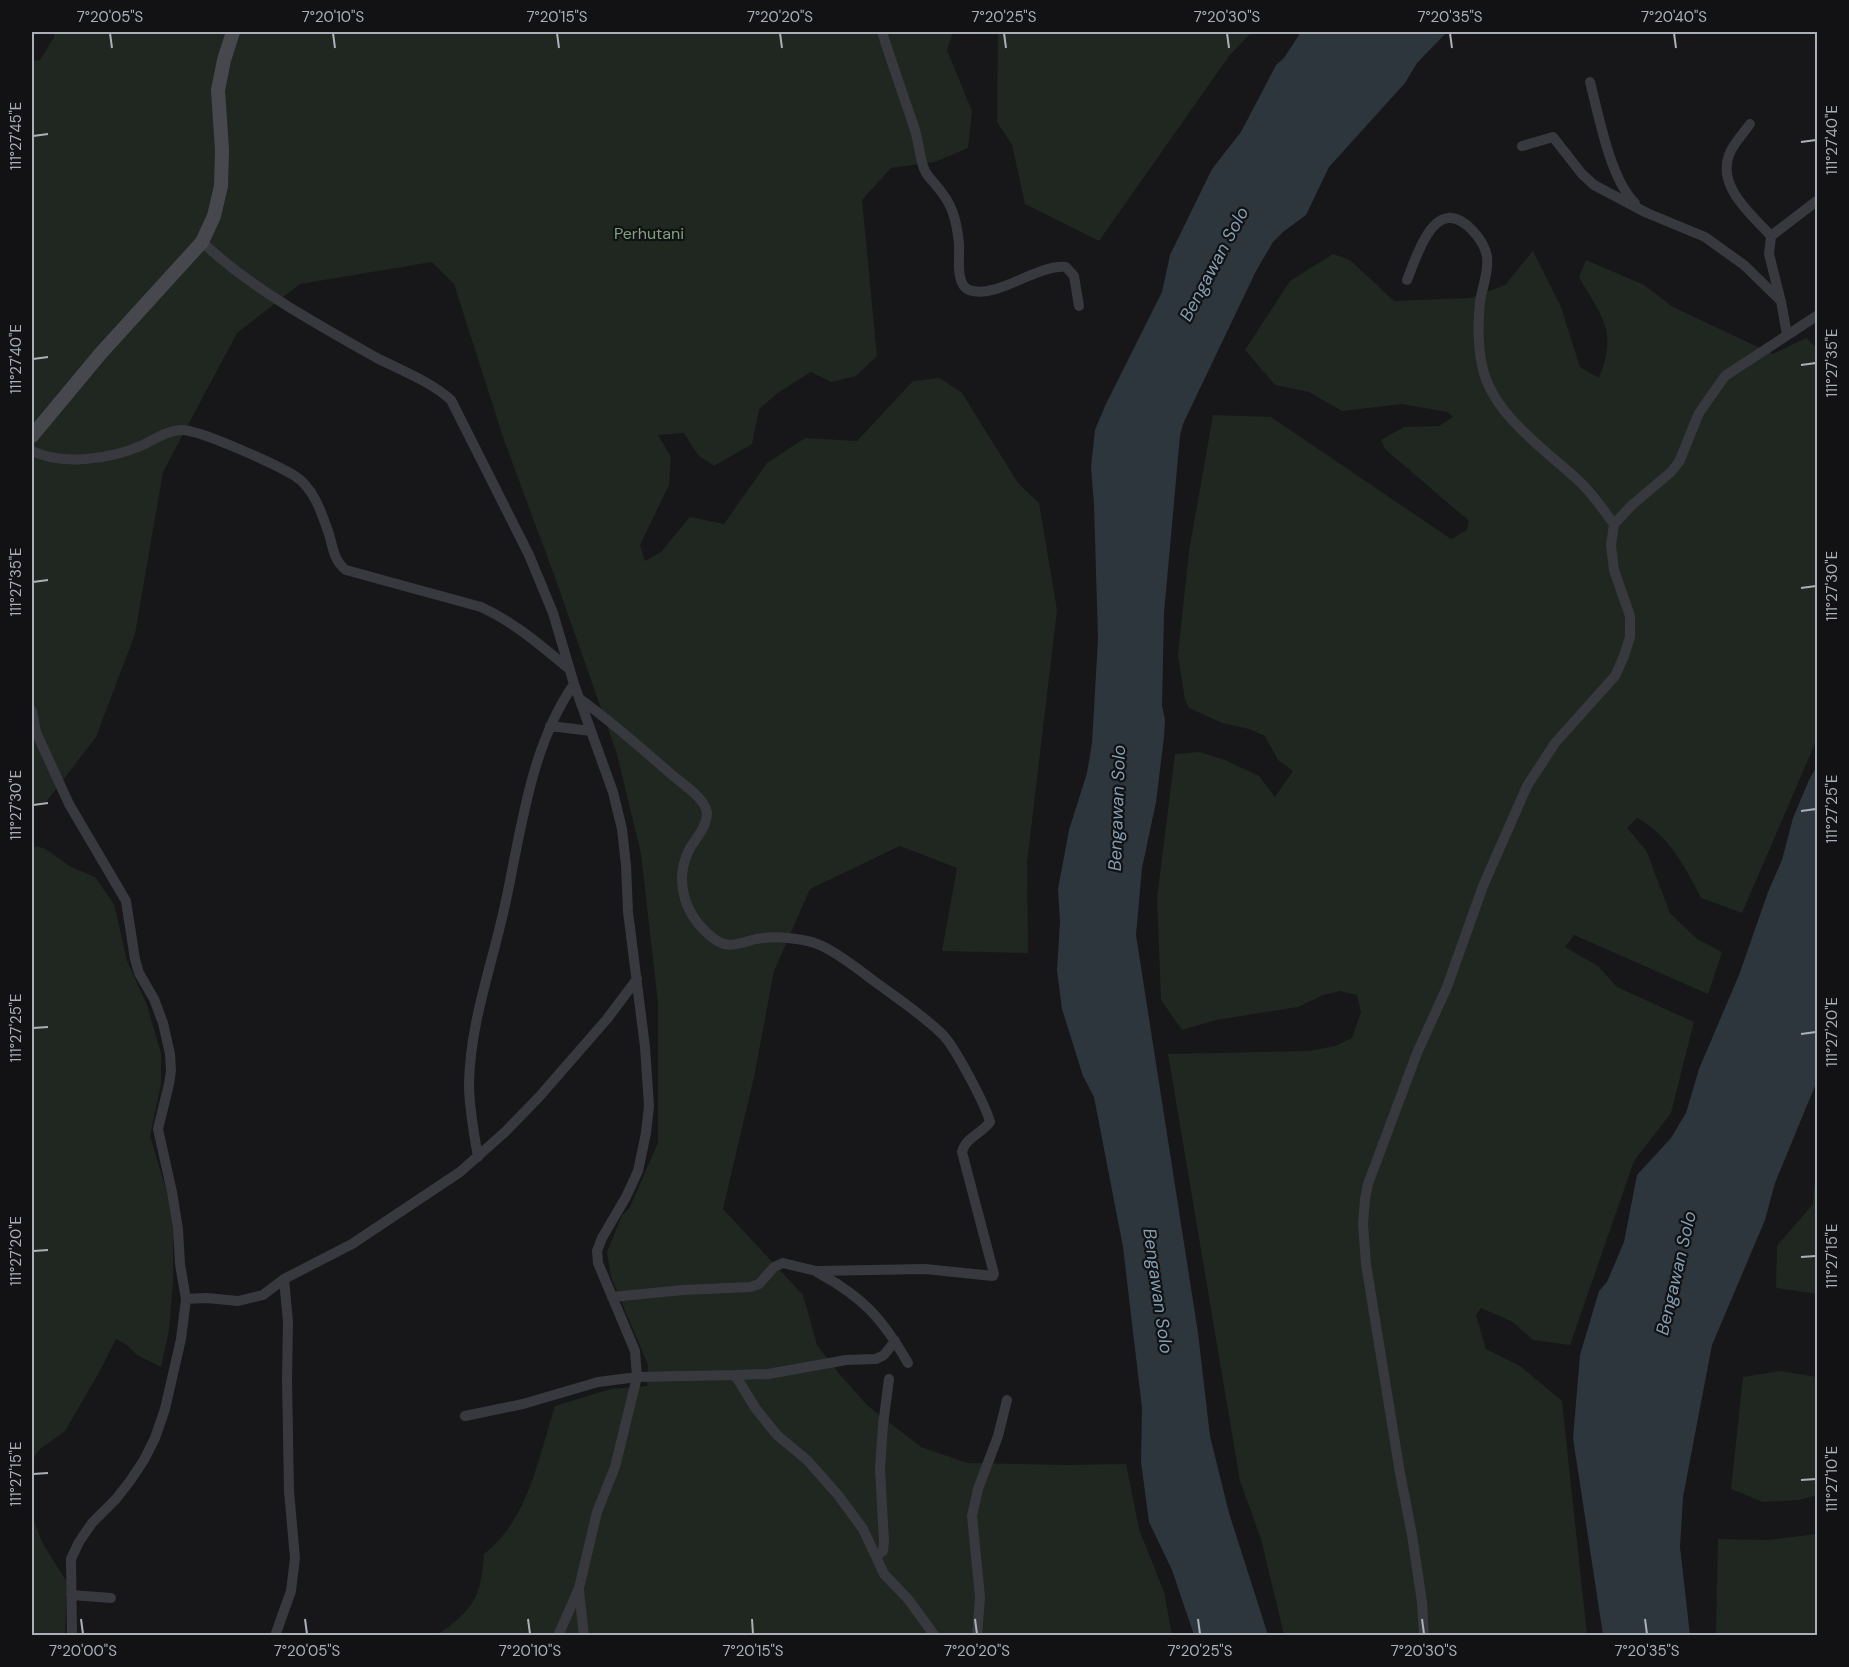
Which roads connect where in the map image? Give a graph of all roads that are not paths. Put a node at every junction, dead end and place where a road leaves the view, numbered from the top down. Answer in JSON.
{"nodes":[{"id":1,"x":232,"y":32,"type":"edge"},
{"id":2,"x":882,"y":32,"type":"edge"},
{"id":3,"x":1590,"y":82,"type":"dead end"},
{"id":4,"x":1750,"y":123,"type":"dead end"},
{"id":5,"x":1522,"y":146,"type":"dead end"},
{"id":6,"x":1818,"y":200,"type":"edge"},
{"id":7,"x":1647,"y":213,"type":"junction"},
{"id":8,"x":1771,"y":236,"type":"junction"},
{"id":9,"x":202,"y":242,"type":"junction"},
{"id":10,"x":1407,"y":280,"type":"dead end"},
{"id":11,"x":1781,"y":301,"type":"junction"},
{"id":12,"x":1079,"y":306,"type":"dead end"},
{"id":13,"x":1816,"y":319,"type":"edge"},
{"id":14,"x":1787,"y":335,"type":"junction"},
{"id":15,"x":32,"y":436,"type":"edge"},
{"id":16,"x":32,"y":450,"type":"edge"},
{"id":17,"x":1614,"y":524,"type":"junction"},
{"id":18,"x":569,"y":668,"type":"junction"},
{"id":19,"x":574,"y":684,"type":"junction"},
{"id":20,"x":579,"y":698,"type":"junction"},
{"id":21,"x":32,"y":711,"type":"edge"},
{"id":22,"x":550,"y":726,"type":"junction"},
{"id":23,"x":591,"y":731,"type":"junction"},
{"id":24,"x":637,"y":979,"type":"junction"},
{"id":25,"x":478,"y":1157,"type":"junction"},
{"id":26,"x":816,"y":1271,"type":"junction"},
{"id":27,"x":284,"y":1279,"type":"junction"},
{"id":28,"x":612,"y":1297,"type":"junction"},
{"id":29,"x":186,"y":1299,"type":"junction"},
{"id":30,"x":895,"y":1341,"type":"junction"},
{"id":31,"x":908,"y":1363,"type":"dead end"},
{"id":32,"x":735,"y":1375,"type":"junction"},
{"id":33,"x":637,"y":1377,"type":"junction"},
{"id":34,"x":889,"y":1379,"type":"dead end"},
{"id":35,"x":1006,"y":1400,"type":"dead end"},
{"id":36,"x":465,"y":1416,"type":"dead end"},
{"id":37,"x":876,"y":1557,"type":"junction"},
{"id":38,"x":579,"y":1588,"type":"junction"},
{"id":39,"x":72,"y":1595,"type":"junction"},
{"id":40,"x":111,"y":1598,"type":"dead end"},
{"id":41,"x":72,"y":1635,"type":"edge"},
{"id":42,"x":275,"y":1635,"type":"edge"},
{"id":43,"x":558,"y":1635,"type":"edge"},
{"id":44,"x":584,"y":1635,"type":"edge"},
{"id":45,"x":935,"y":1635,"type":"edge"},
{"id":46,"x":977,"y":1635,"type":"edge"},
{"id":47,"x":1424,"y":1635,"type":"edge"}],
"edges":[{"from":1,"to":9,"type":"street"},
{"from":2,"to":12,"type":"street"},
{"from":3,"to":7,"type":"street"},
{"from":4,"to":8,"type":"street"},
{"from":5,"to":7,"type":"street"},
{"from":6,"to":8,"type":"street"},
{"from":7,"to":11,"type":"street"},
{"from":8,"to":11,"type":"street"},
{"from":9,"to":15,"type":"street"},
{"from":9,"to":18,"type":"street"},
{"from":10,"to":17,"type":"street"},
{"from":11,"to":14,"type":"street"},
{"from":13,"to":14,"type":"street"},
{"from":14,"to":17,"type":"street"},
{"from":16,"to":18,"type":"street"},
{"from":17,"to":47,"type":"street"},
{"from":18,"to":19,"type":"street"},
{"from":19,"to":20,"type":"street"},
{"from":19,"to":22,"type":"street"},
{"from":20,"to":23,"type":"street"},
{"from":20,"to":26,"type":"street"},
{"from":21,"to":29,"type":"street"},
{"from":22,"to":23,"type":"street"},
{"from":22,"to":25,"type":"street"},
{"from":23,"to":24,"type":"street"},
{"from":24,"to":25,"type":"street"},
{"from":24,"to":28,"type":"street"},
{"from":25,"to":27,"type":"street"},
{"from":26,"to":28,"type":"street"},
{"from":26,"to":30,"type":"street"},
{"from":27,"to":29,"type":"street"},
{"from":27,"to":42,"type":"street"},
{"from":28,"to":33,"type":"street"},
{"from":29,"to":39,"type":"street"},
{"from":30,"to":31,"type":"street"},
{"from":30,"to":32,"type":"street"},
{"from":32,"to":33,"type":"street"},
{"from":32,"to":37,"type":"street"},
{"from":33,"to":36,"type":"street"},
{"from":33,"to":38,"type":"street"},
{"from":34,"to":37,"type":"street"},
{"from":35,"to":46,"type":"street"},
{"from":37,"to":45,"type":"street"},
{"from":38,"to":43,"type":"street"},
{"from":38,"to":44,"type":"street"},
{"from":39,"to":40,"type":"street"},
{"from":39,"to":41,"type":"street"}]}
